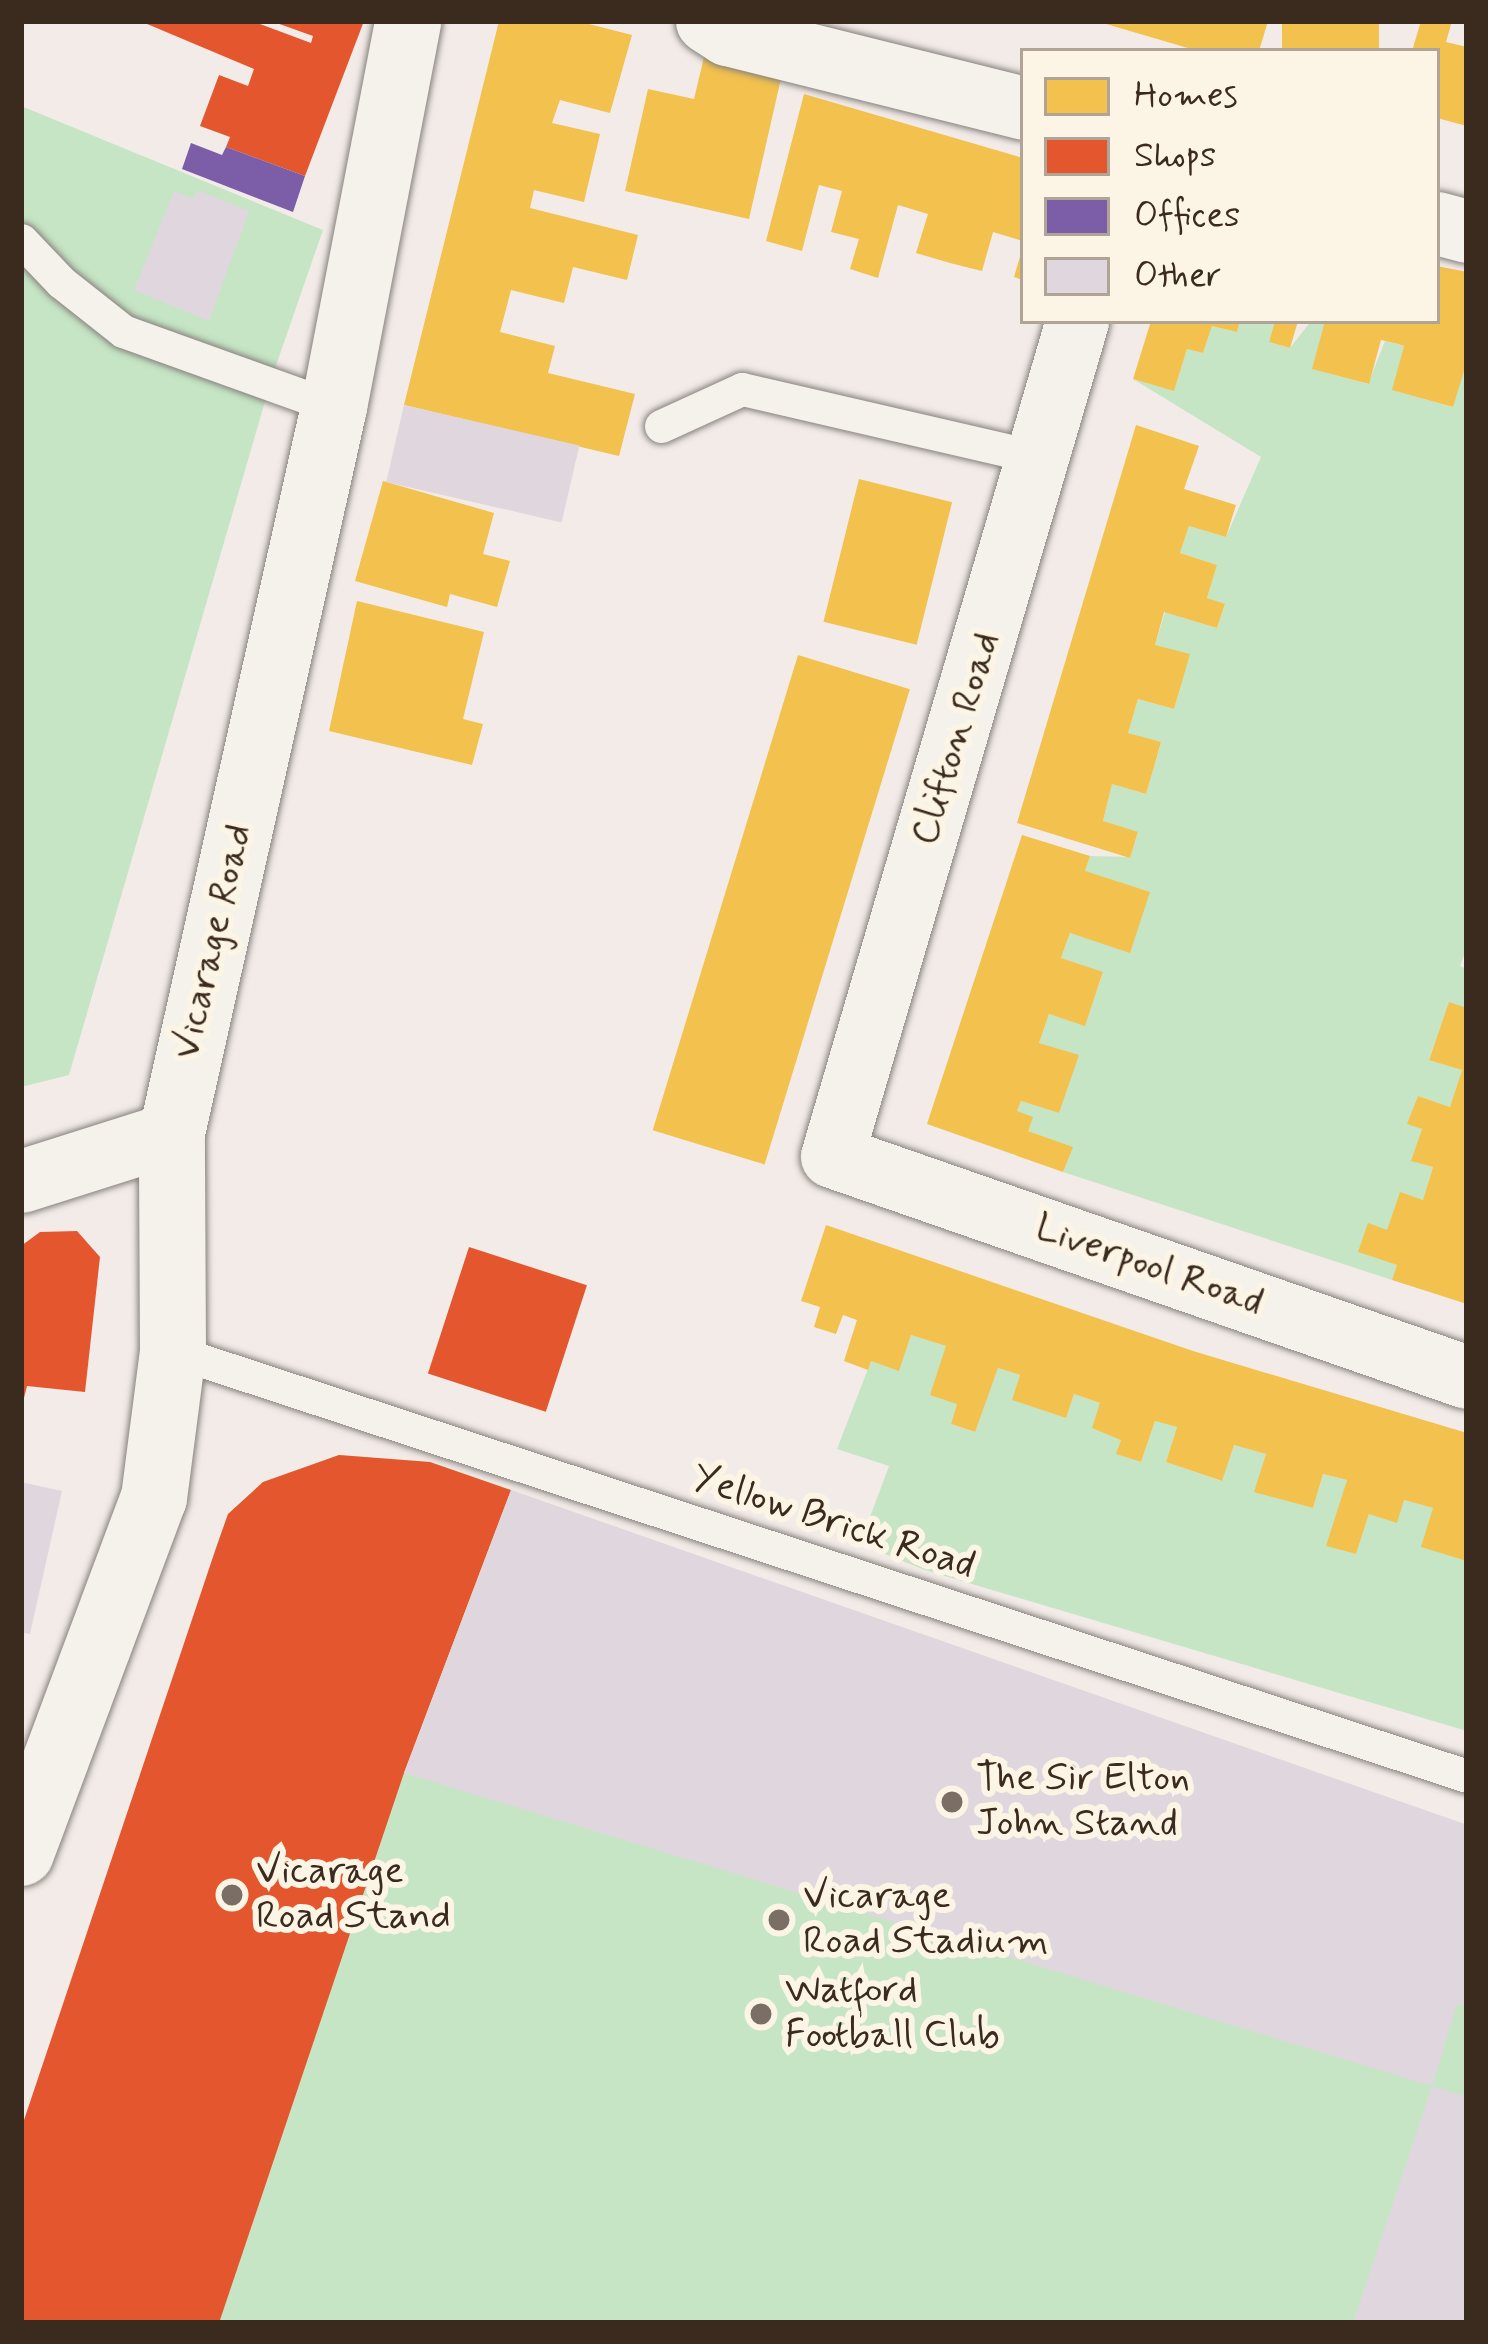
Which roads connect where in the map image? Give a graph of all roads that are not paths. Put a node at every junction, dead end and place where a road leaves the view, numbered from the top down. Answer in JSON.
{"nodes":[{"id":1,"x":408,"y":21,"type":"edge"},
{"id":2,"x":707,"y":21,"type":"edge"},
{"id":3,"x":1020,"y":107,"type":"edge"},
{"id":4,"x":21,"y":240,"type":"edge"},
{"id":5,"x":1077,"y":324,"type":"edge"},
{"id":6,"x":334,"y":407,"type":"junction"},
{"id":7,"x":661,"y":426,"type":"dead end"},
{"id":8,"x":1041,"y":458,"type":"junction"},
{"id":9,"x":172,"y":1133,"type":"junction"},
{"id":10,"x":832,"y":1156,"type":"joint"},
{"id":11,"x":21,"y":1181,"type":"edge"},
{"id":12,"x":173,"y":1351,"type":"junction"},
{"id":13,"x":1467,"y":1377,"type":"edge"},
{"id":14,"x":1467,"y":1776,"type":"edge"},
{"id":15,"x":21,"y":1853,"type":"edge"}],
"edges":[{"from":1,"to":6,"type":"main road","name":"Vicarage Road"},
{"from":2,"to":3,"type":"street"},
{"from":4,"to":6,"type":"lane"},
{"from":5,"to":8,"type":"street","name":"Clifton Road"},
{"from":6,"to":9,"type":"main road","name":"Vicarage Road"},
{"from":7,"to":8,"type":"lane"},
{"from":8,"to":10,"type":"street","name":"Clifton Road"},
{"from":9,"to":11,"type":"street"},
{"from":9,"to":12,"type":"main road","name":"Vicarage Road"},
{"from":10,"to":13,"type":"street","name":"Liverpool Road"},
{"from":12,"to":14,"type":"lane","name":"Yellow Brick Road"},
{"from":12,"to":15,"type":"main road","name":"Vicarage Road"}]}
